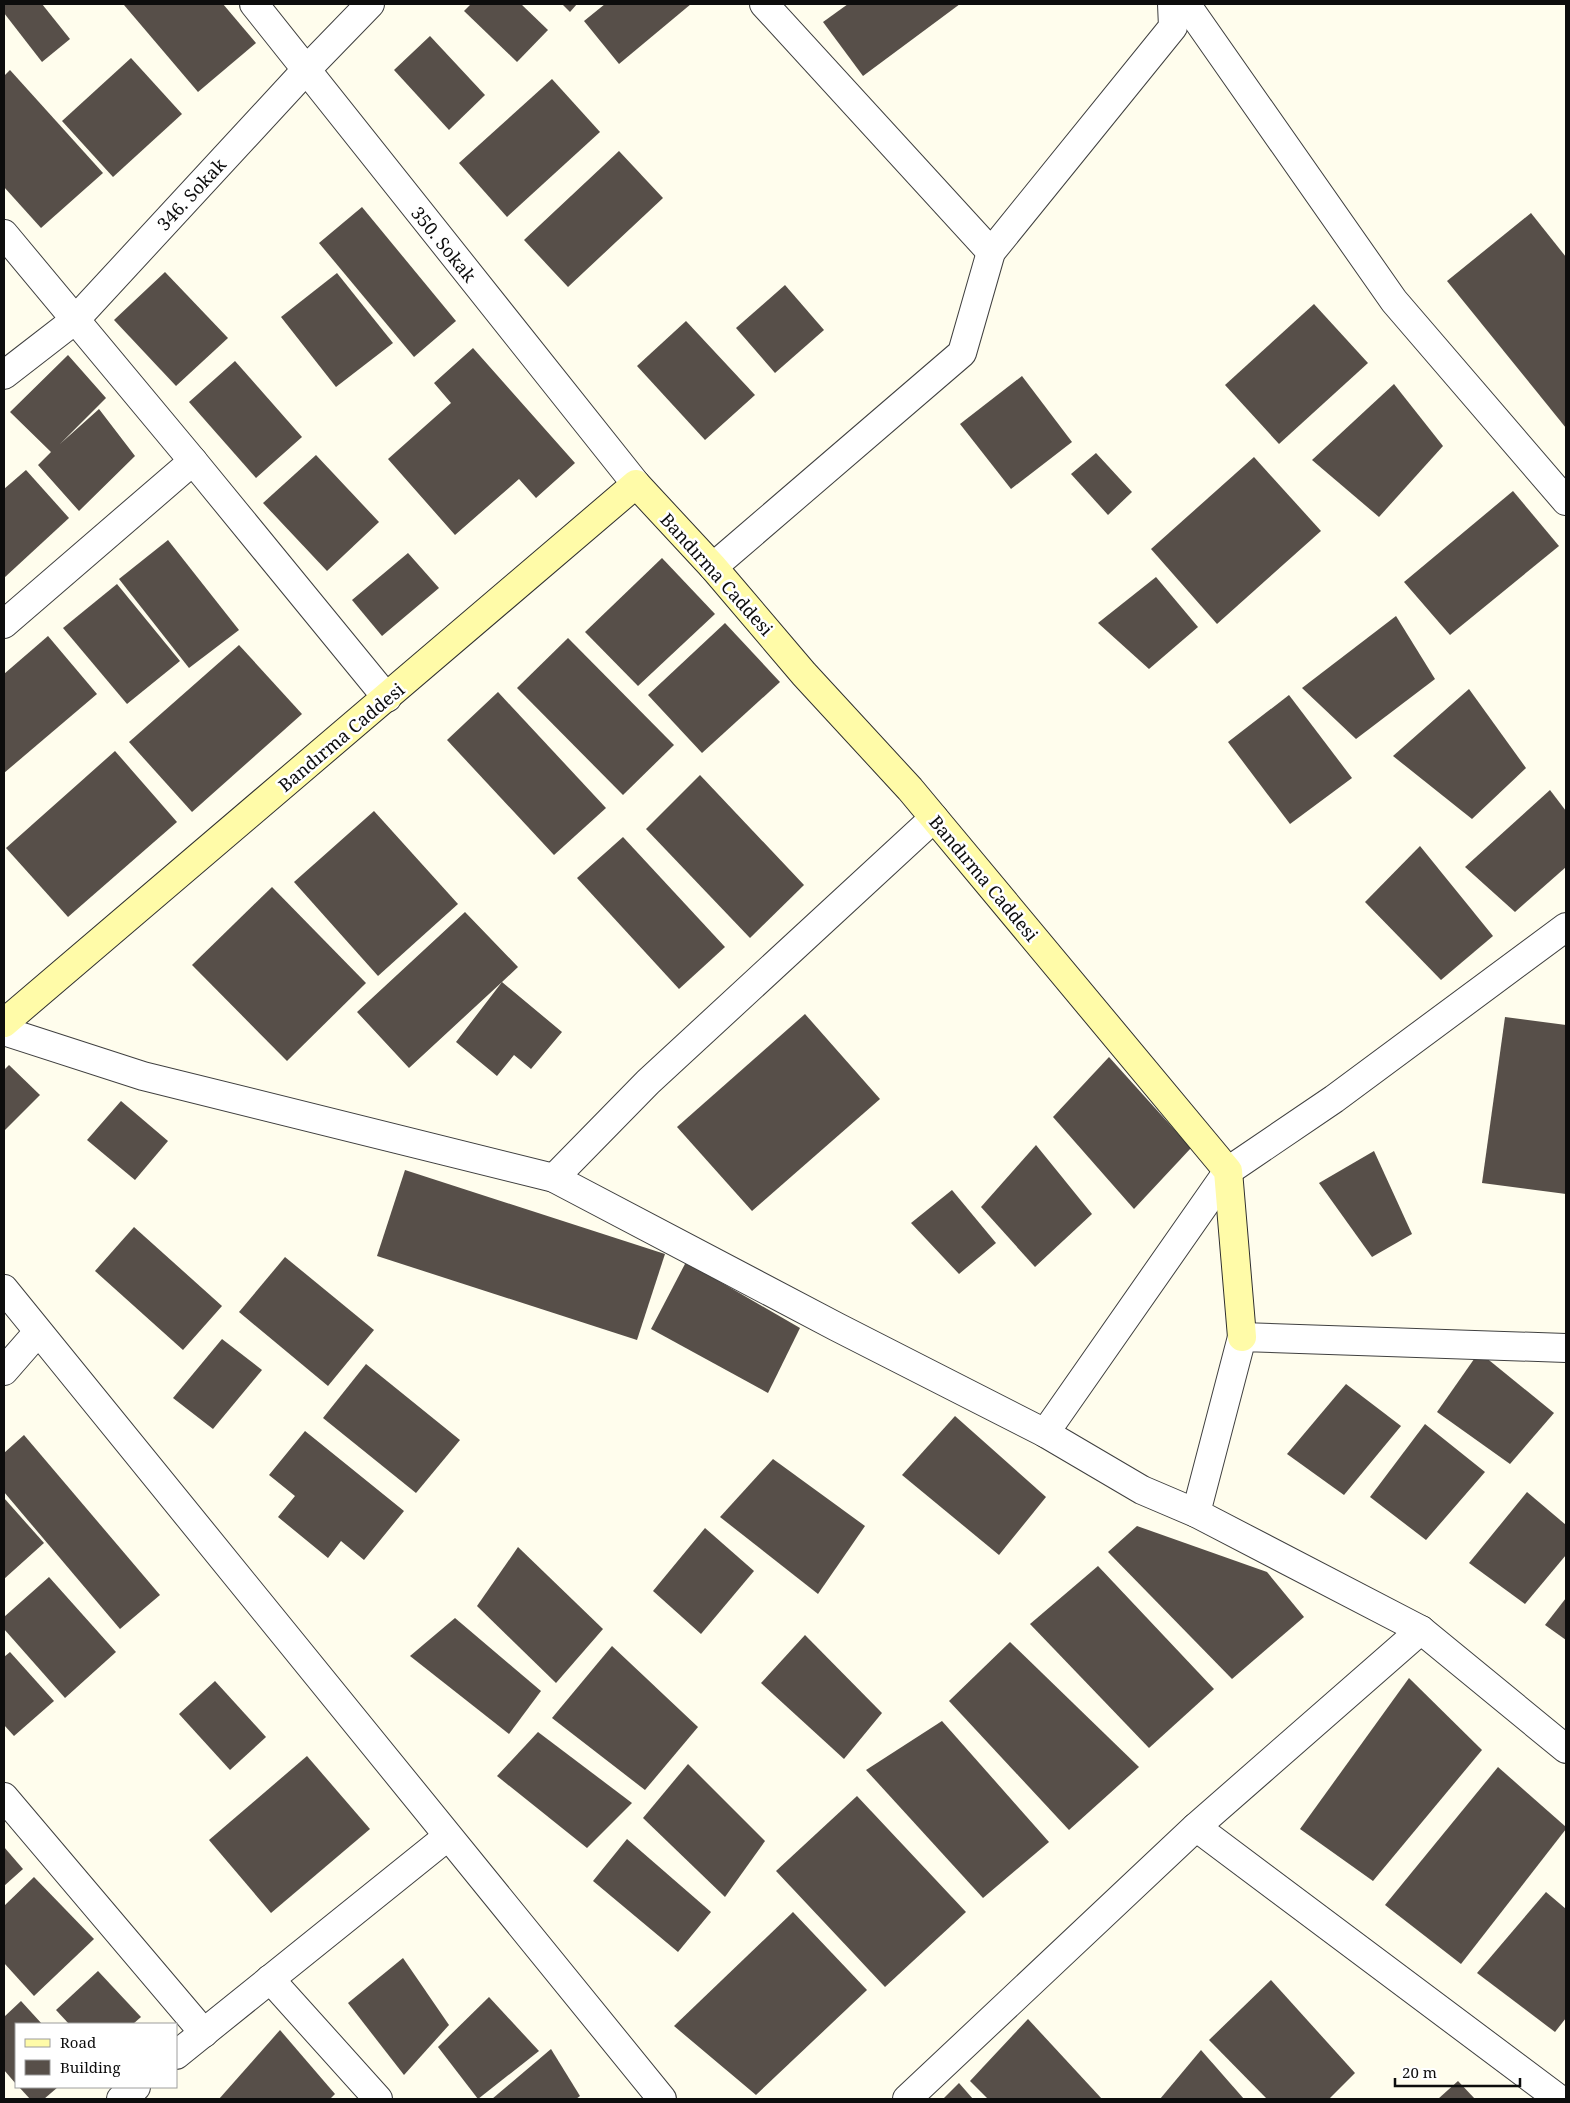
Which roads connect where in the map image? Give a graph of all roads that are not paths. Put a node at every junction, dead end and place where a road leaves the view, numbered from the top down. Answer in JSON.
{"nodes":[{"id":1,"x":254,"y":4,"type":"edge"},
{"id":2,"x":370,"y":4,"type":"edge"},
{"id":3,"x":764,"y":4,"type":"edge"},
{"id":4,"x":1172,"y":4,"type":"edge"},
{"id":5,"x":1186,"y":4,"type":"edge"},
{"id":6,"x":306,"y":70,"type":"junction"},
{"id":7,"x":4,"y":234,"type":"edge"},
{"id":8,"x":991,"y":252,"type":"junction"},
{"id":9,"x":75,"y":320,"type":"junction"},
{"id":10,"x":4,"y":375,"type":"edge"},
{"id":11,"x":193,"y":461,"type":"junction"},
{"id":12,"x":636,"y":484,"type":"junction"},
{"id":13,"x":1566,"y":501,"type":"edge"},
{"id":14,"x":713,"y":568,"type":"junction"},
{"id":15,"x":4,"y":624,"type":"edge"},
{"id":16,"x":387,"y":698,"type":"junction"},
{"id":17,"x":934,"y":818,"type":"junction"},
{"id":18,"x":1566,"y":927,"type":"edge"},
{"id":19,"x":4,"y":1023,"type":"edge"},
{"id":20,"x":4,"y":1031,"type":"edge"},
{"id":21,"x":1228,"y":1171,"type":"junction"},
{"id":22,"x":554,"y":1178,"type":"junction"},
{"id":23,"x":4,"y":1289,"type":"edge"},
{"id":24,"x":38,"y":1332,"type":"junction"},
{"id":25,"x":1242,"y":1337,"type":"junction"},
{"id":26,"x":1566,"y":1348,"type":"edge"},
{"id":27,"x":4,"y":1371,"type":"edge"},
{"id":28,"x":1045,"y":1433,"type":"junction"},
{"id":29,"x":1196,"y":1513,"type":"junction"},
{"id":30,"x":1420,"y":1630,"type":"junction"},
{"id":31,"x":1566,"y":1749,"type":"edge"},
{"id":32,"x":4,"y":1797,"type":"edge"},
{"id":33,"x":1196,"y":1827,"type":"junction"},
{"id":34,"x":447,"y":1837,"type":"junction"},
{"id":35,"x":270,"y":1979,"type":"junction"},
{"id":36,"x":204,"y":2033,"type":"junction"},
{"id":37,"x":178,"y":2053,"type":"edge"},
{"id":38,"x":135,"y":2088,"type":"edge"},
{"id":39,"x":121,"y":2099,"type":"edge"},
{"id":40,"x":378,"y":2099,"type":"edge"},
{"id":41,"x":662,"y":2099,"type":"edge"},
{"id":42,"x":907,"y":2099,"type":"edge"},
{"id":43,"x":1560,"y":2099,"type":"edge"}],
"edges":[{"from":1,"to":6,"type":"street","name":"350. Sokak"},
{"from":2,"to":6,"type":"street","name":"346. Sokak"},
{"from":3,"to":8,"type":"street"},
{"from":4,"to":8,"type":"street"},
{"from":5,"to":13,"type":"street"},
{"from":6,"to":9,"type":"street","name":"346. Sokak"},
{"from":6,"to":12,"type":"street","name":"350. Sokak"},
{"from":7,"to":9,"type":"street"},
{"from":8,"to":14,"type":"street"},
{"from":9,"to":10,"type":"street","name":"346. Sokak"},
{"from":9,"to":11,"type":"street"},
{"from":11,"to":15,"type":"street"},
{"from":11,"to":16,"type":"street"},
{"from":12,"to":14,"type":"street","name":"Bandırma Caddesi"},
{"from":12,"to":16,"type":"street","name":"Bandırma Caddesi"},
{"from":14,"to":17,"type":"street","name":"Bandırma Caddesi"},
{"from":16,"to":19,"type":"street","name":"Bandırma Caddesi"},
{"from":17,"to":21,"type":"street","name":"Bandırma Caddesi"},
{"from":17,"to":22,"type":"street"},
{"from":18,"to":21,"type":"street"},
{"from":20,"to":22,"type":"street"},
{"from":21,"to":25,"type":"street"},
{"from":21,"to":28,"type":"street"},
{"from":22,"to":28,"type":"street"},
{"from":23,"to":24,"type":"street"},
{"from":24,"to":27,"type":"street"},
{"from":24,"to":34,"type":"street"},
{"from":25,"to":26,"type":"street"},
{"from":25,"to":29,"type":"street"},
{"from":28,"to":29,"type":"street"},
{"from":29,"to":30,"type":"street"},
{"from":30,"to":31,"type":"street"},
{"from":30,"to":33,"type":"street"},
{"from":32,"to":36,"type":"street"},
{"from":33,"to":42,"type":"street"},
{"from":33,"to":43,"type":"street"},
{"from":34,"to":35,"type":"street"},
{"from":34,"to":41,"type":"street"},
{"from":35,"to":36,"type":"street"},
{"from":35,"to":40,"type":"street"},
{"from":36,"to":37,"type":"street"},
{"from":38,"to":39,"type":"street"}]}
